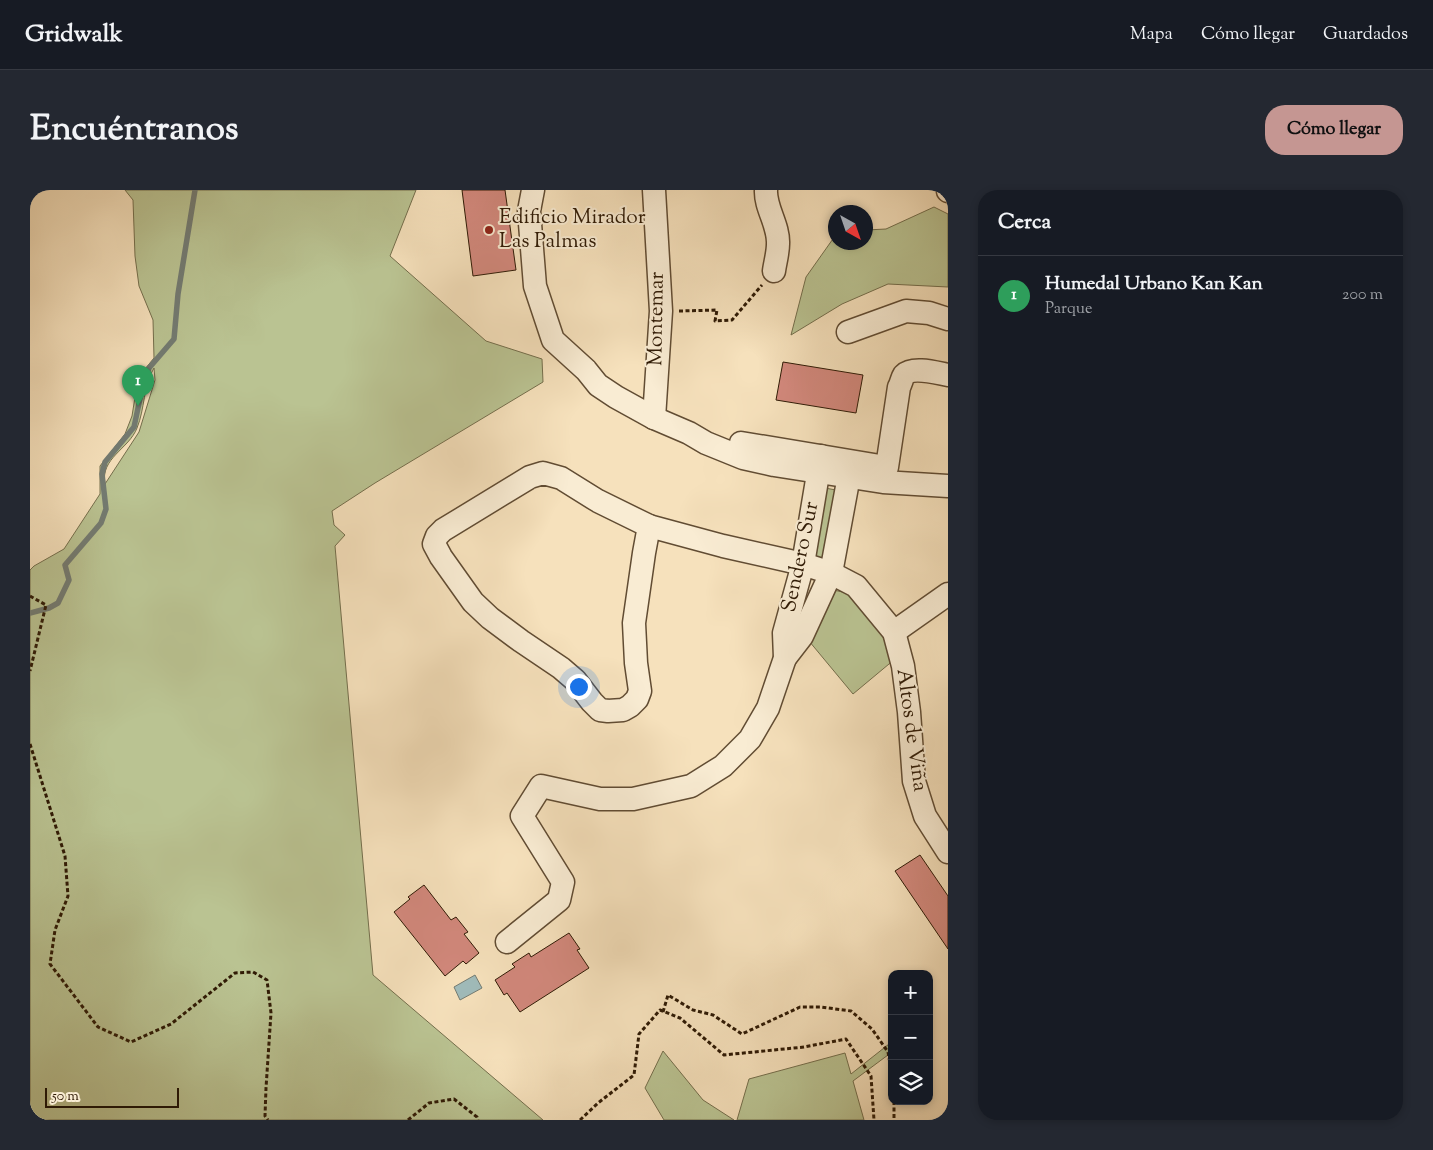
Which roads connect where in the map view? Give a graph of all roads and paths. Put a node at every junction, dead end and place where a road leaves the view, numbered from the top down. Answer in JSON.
{"nodes":[{"id":1,"x":533,"y":190,"type":"edge"},
{"id":2,"x":654,"y":190,"type":"edge"},
{"id":3,"x":766,"y":190,"type":"edge"},
{"id":4,"x":774,"y":271,"type":"joint"},
{"id":5,"x":661,"y":311,"type":"junction"},
{"id":6,"x":948,"y":319,"type":"edge"},
{"id":7,"x":848,"y":332,"type":"dead end"},
{"id":8,"x":948,"y":375,"type":"edge"},
{"id":9,"x":654,"y":418,"type":"junction"},
{"id":10,"x":820,"y":464,"type":"junction"},
{"id":11,"x":887,"y":467,"type":"junction"},
{"id":12,"x":847,"y":468,"type":"junction"},
{"id":13,"x":948,"y":480,"type":"edge"},
{"id":14,"x":948,"y":486,"type":"edge"},
{"id":15,"x":649,"y":526,"type":"junction"},
{"id":16,"x":803,"y":564,"type":"junction"},
{"id":17,"x":831,"y":572,"type":"junction"},
{"id":18,"x":948,"y":594,"type":"edge"},
{"id":19,"x":30,"y":596,"type":"edge"},
{"id":20,"x":894,"y":632,"type":"junction"},
{"id":21,"x":785,"y":658,"type":"junction"},
{"id":22,"x":30,"y":671,"type":"edge"},
{"id":23,"x":30,"y":744,"type":"edge"},
{"id":24,"x":948,"y":852,"type":"edge"},
{"id":25,"x":507,"y":942,"type":"dead end"},
{"id":26,"x":663,"y":1012,"type":"junction"},
{"id":27,"x":889,"y":1060,"type":"edge"},
{"id":28,"x":894,"y":1105,"type":"edge"},
{"id":29,"x":268,"y":1120,"type":"edge"},
{"id":30,"x":408,"y":1120,"type":"edge"},
{"id":31,"x":478,"y":1120,"type":"edge"},
{"id":32,"x":580,"y":1120,"type":"edge"},
{"id":33,"x":874,"y":1120,"type":"edge"},
{"id":34,"x":894,"y":1120,"type":"edge"}],
"edges":[{"from":1,"to":9,"type":"street"},
{"from":2,"to":5,"type":"street","name":"Montemar"},
{"from":3,"to":4,"type":"street"},
{"from":4,"to":5,"type":"path"},
{"from":5,"to":9,"type":"street","name":"Montemar"},
{"from":6,"to":7,"type":"street"},
{"from":8,"to":11,"type":"street"},
{"from":9,"to":10,"type":"street"},
{"from":10,"to":12,"type":"street"},
{"from":10,"to":16,"type":"street","name":"Sendero Sur"},
{"from":11,"to":12,"type":"street"},
{"from":11,"to":13,"type":"street"},
{"from":12,"to":14,"type":"street"},
{"from":12,"to":17,"type":"street","name":"Sendero Sur"},
{"from":15,"to":15,"type":"street","name":"Altos de Viña"},
{"from":15,"to":16,"type":"street","name":"Altos de Viña"},
{"from":16,"to":17,"type":"street","name":"Altos de Viña"},
{"from":16,"to":21,"type":"street","name":"Sendero Sur"},
{"from":17,"to":20,"type":"street","name":"Altos de Viña"},
{"from":17,"to":21,"type":"street","name":"Sendero Sur"},
{"from":18,"to":20,"type":"street"},
{"from":19,"to":22,"type":"path"},
{"from":20,"to":24,"type":"street","name":"Altos de Viña"},
{"from":21,"to":25,"type":"street","name":"Sendero Sur"},
{"from":23,"to":29,"type":"path"},
{"from":26,"to":27,"type":"path"},
{"from":26,"to":32,"type":"path"},
{"from":26,"to":33,"type":"path"},
{"from":28,"to":34,"type":"path"},
{"from":30,"to":31,"type":"path"}]}
